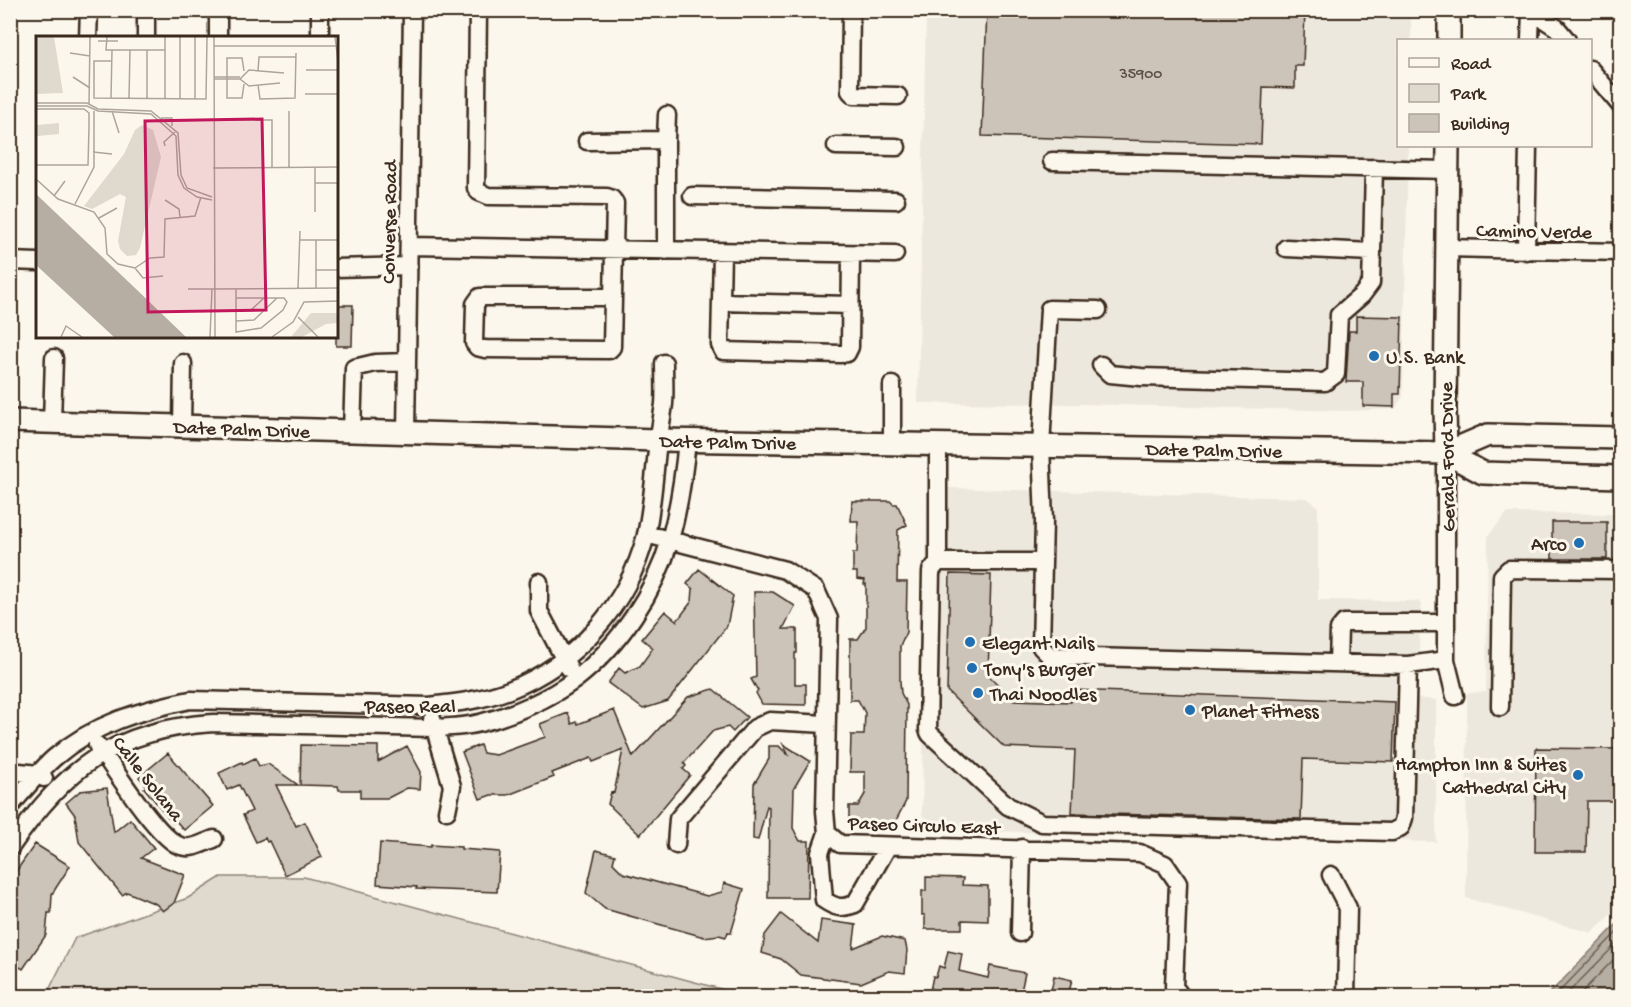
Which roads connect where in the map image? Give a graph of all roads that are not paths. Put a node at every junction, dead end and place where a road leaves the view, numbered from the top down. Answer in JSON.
{"nodes":[{"id":1,"x":89,"y":10,"type":"edge"},
{"id":2,"x":146,"y":10,"type":"edge"},
{"id":3,"x":218,"y":10,"type":"edge"},
{"id":4,"x":321,"y":10,"type":"edge"},
{"id":5,"x":412,"y":10,"type":"edge"},
{"id":6,"x":478,"y":10,"type":"edge"},
{"id":7,"x":851,"y":10,"type":"edge"},
{"id":8,"x":1449,"y":10,"type":"edge"},
{"id":9,"x":1531,"y":11,"type":"edge"},
{"id":10,"x":88,"y":36,"type":"edge"},
{"id":11,"x":146,"y":36,"type":"edge"},
{"id":12,"x":218,"y":36,"type":"edge"},
{"id":13,"x":320,"y":36,"type":"edge"},
{"id":14,"x":1449,"y":39,"type":"edge"},
{"id":15,"x":1530,"y":39,"type":"edge"},
{"id":16,"x":1566,"y":39,"type":"edge"},
{"id":17,"x":1592,"y":71,"type":"edge"},
{"id":18,"x":898,"y":96,"type":"dead end"},
{"id":19,"x":1620,"y":105,"type":"edge"},
{"id":20,"x":667,"y":115,"type":"dead end"},
{"id":21,"x":666,"y":140,"type":"junction"},
{"id":22,"x":587,"y":141,"type":"dead end"},
{"id":23,"x":836,"y":146,"type":"dead end"},
{"id":24,"x":897,"y":147,"type":"dead end"},
{"id":25,"x":1448,"y":147,"type":"edge"},
{"id":26,"x":1528,"y":147,"type":"edge"},
{"id":27,"x":1052,"y":161,"type":"dead end"},
{"id":28,"x":1374,"y":168,"type":"junction"},
{"id":29,"x":1447,"y":170,"type":"junction"},
{"id":30,"x":692,"y":196,"type":"dead end"},
{"id":31,"x":896,"y":200,"type":"dead end"},
{"id":32,"x":409,"y":246,"type":"junction"},
{"id":33,"x":1286,"y":248,"type":"dead end"},
{"id":34,"x":1446,"y":248,"type":"junction"},
{"id":35,"x":614,"y":249,"type":"junction"},
{"id":36,"x":666,"y":251,"type":"junction"},
{"id":37,"x":1526,"y":251,"type":"junction"},
{"id":38,"x":722,"y":252,"type":"junction"},
{"id":39,"x":1372,"y":252,"type":"junction"},
{"id":40,"x":1620,"y":252,"type":"edge"},
{"id":41,"x":851,"y":254,"type":"junction"},
{"id":42,"x":895,"y":254,"type":"dead end"},
{"id":43,"x":10,"y":261,"type":"edge"},
{"id":44,"x":36,"y":262,"type":"edge"},
{"id":45,"x":408,"y":266,"type":"junction"},
{"id":46,"x":338,"y":268,"type":"edge"},
{"id":47,"x":613,"y":297,"type":"junction"},
{"id":48,"x":721,"y":302,"type":"junction"},
{"id":49,"x":850,"y":305,"type":"junction"},
{"id":50,"x":1098,"y":310,"type":"dead end"},
{"id":51,"x":54,"y":358,"type":"dead end"},
{"id":52,"x":183,"y":363,"type":"dead end"},
{"id":53,"x":407,"y":363,"type":"junction"},
{"id":54,"x":664,"y":363,"type":"dead end"},
{"id":55,"x":1101,"y":365,"type":"dead end"},
{"id":56,"x":892,"y":385,"type":"dead end"},
{"id":57,"x":10,"y":421,"type":"edge"},
{"id":58,"x":52,"y":422,"type":"junction"},
{"id":59,"x":182,"y":427,"type":"junction"},
{"id":60,"x":352,"y":432,"type":"junction"},
{"id":61,"x":406,"y":434,"type":"junction"},
{"id":62,"x":1620,"y":438,"type":"edge"},
{"id":63,"x":658,"y":440,"type":"junction"},
{"id":64,"x":687,"y":440,"type":"junction"},
{"id":65,"x":892,"y":444,"type":"junction"},
{"id":66,"x":938,"y":444,"type":"junction"},
{"id":67,"x":1041,"y":446,"type":"junction"},
{"id":68,"x":1446,"y":453,"type":"junction"},
{"id":69,"x":1620,"y":477,"type":"edge"},
{"id":70,"x":646,"y":534,"type":"junction"},
{"id":71,"x":670,"y":541,"type":"junction"},
{"id":72,"x":938,"y":562,"type":"junction"},
{"id":73,"x":1042,"y":562,"type":"junction"},
{"id":74,"x":1620,"y":570,"type":"edge"},
{"id":75,"x":539,"y":582,"type":"dead end"},
{"id":76,"x":1446,"y":623,"type":"junction"},
{"id":77,"x":563,"y":660,"type":"junction"},
{"id":78,"x":1446,"y":660,"type":"junction"},
{"id":79,"x":1338,"y":663,"type":"junction"},
{"id":80,"x":1408,"y":665,"type":"junction"},
{"id":81,"x":576,"y":679,"type":"junction"},
{"id":82,"x":1455,"y":696,"type":"dead end"},
{"id":83,"x":260,"y":701,"type":"junction"},
{"id":84,"x":429,"y":706,"type":"junction"},
{"id":85,"x":1500,"y":708,"type":"dead end"},
{"id":86,"x":826,"y":723,"type":"junction"},
{"id":87,"x":259,"y":724,"type":"junction"},
{"id":88,"x":435,"y":728,"type":"junction"},
{"id":89,"x":88,"y":734,"type":"junction"},
{"id":90,"x":102,"y":753,"type":"junction"},
{"id":91,"x":10,"y":771,"type":"edge"},
{"id":92,"x":38,"y":774,"type":"junction"},
{"id":93,"x":56,"y":789,"type":"junction"},
{"id":94,"x":10,"y":806,"type":"edge"},
{"id":95,"x":447,"y":811,"type":"dead end"},
{"id":96,"x":826,"y":833,"type":"junction"},
{"id":97,"x":213,"y":839,"type":"dead end"},
{"id":98,"x":676,"y":845,"type":"dead end"},
{"id":99,"x":888,"y":846,"type":"junction"},
{"id":100,"x":10,"y":848,"type":"edge"},
{"id":101,"x":1022,"y":848,"type":"junction"},
{"id":102,"x":1331,"y":875,"type":"dead end"},
{"id":103,"x":1020,"y":933,"type":"dead end"},
{"id":104,"x":1181,"y":996,"type":"edge"},
{"id":105,"x":1346,"y":996,"type":"edge"}],
"edges":[{"from":1,"to":10,"type":"street"},
{"from":2,"to":11,"type":"street"},
{"from":3,"to":12,"type":"street"},
{"from":4,"to":13,"type":"street"},
{"from":5,"to":32,"type":"street","name":"Converse Road"},
{"from":6,"to":35,"type":"street"},
{"from":7,"to":18,"type":"street"},
{"from":8,"to":14,"type":"main road"},
{"from":9,"to":15,"type":"street"},
{"from":9,"to":16,"type":"street"},
{"from":17,"to":19,"type":"street"},
{"from":20,"to":21,"type":"street"},
{"from":21,"to":22,"type":"street"},
{"from":21,"to":36,"type":"street"},
{"from":23,"to":24,"type":"street"},
{"from":25,"to":29,"type":"main road","name":"Gerald Ford Drive"},
{"from":26,"to":37,"type":"street"},
{"from":27,"to":28,"type":"street"},
{"from":28,"to":29,"type":"street"},
{"from":28,"to":39,"type":"street"},
{"from":29,"to":34,"type":"main road","name":"Gerald Ford Drive"},
{"from":30,"to":31,"type":"street"},
{"from":32,"to":35,"type":"street"},
{"from":32,"to":45,"type":"street","name":"Converse Road"},
{"from":33,"to":39,"type":"street"},
{"from":34,"to":37,"type":"street","name":"Camino Verde"},
{"from":34,"to":68,"type":"main road","name":"Gerald Ford Drive"},
{"from":35,"to":36,"type":"street"},
{"from":35,"to":47,"type":"street"},
{"from":36,"to":38,"type":"street"},
{"from":37,"to":40,"type":"street","name":"Camino Verde"},
{"from":38,"to":41,"type":"street"},
{"from":38,"to":48,"type":"street"},
{"from":39,"to":55,"type":"street"},
{"from":41,"to":42,"type":"street"},
{"from":41,"to":49,"type":"street"},
{"from":43,"to":44,"type":"street"},
{"from":45,"to":46,"type":"street"},
{"from":45,"to":53,"type":"street","name":"Converse Road"},
{"from":47,"to":47,"type":"street"},
{"from":48,"to":49,"type":"street"},
{"from":48,"to":49,"type":"street"},
{"from":50,"to":67,"type":"street"},
{"from":51,"to":58,"type":"street"},
{"from":52,"to":59,"type":"street"},
{"from":53,"to":60,"type":"street"},
{"from":53,"to":61,"type":"street","name":"Converse Road"},
{"from":54,"to":63,"type":"street","name":"Paseo Real"},
{"from":56,"to":65,"type":"street"},
{"from":57,"to":58,"type":"main road","name":"Date Palm Drive"},
{"from":58,"to":59,"type":"main road","name":"Date Palm Drive"},
{"from":59,"to":60,"type":"main road","name":"Date Palm Drive"},
{"from":60,"to":61,"type":"main road","name":"Date Palm Drive"},
{"from":61,"to":63,"type":"main road","name":"Date Palm Drive"},
{"from":62,"to":68,"type":"main road","name":"Date Palm Drive"},
{"from":63,"to":64,"type":"main road","name":"Date Palm Drive"},
{"from":63,"to":70,"type":"street","name":"Paseo Real"},
{"from":64,"to":65,"type":"main road","name":"Date Palm Drive"},
{"from":64,"to":71,"type":"street","name":"Paseo Real"},
{"from":65,"to":66,"type":"main road","name":"Date Palm Drive"},
{"from":66,"to":67,"type":"main road","name":"Date Palm Drive"},
{"from":66,"to":72,"type":"street"},
{"from":67,"to":68,"type":"main road","name":"Date Palm Drive"},
{"from":67,"to":73,"type":"street"},
{"from":68,"to":69,"type":"main road","name":"Date Palm Drive"},
{"from":68,"to":76,"type":"street","name":"Gerald Ford Drive"},
{"from":70,"to":71,"type":"street","name":"Paseo Circulo East"},
{"from":70,"to":77,"type":"street","name":"Paseo Real"},
{"from":71,"to":81,"type":"street","name":"Paseo Real"},
{"from":71,"to":86,"type":"street","name":"Paseo Circulo East"},
{"from":72,"to":73,"type":"street"},
{"from":72,"to":80,"type":"street"},
{"from":73,"to":79,"type":"street"},
{"from":74,"to":85,"type":"street"},
{"from":75,"to":77,"type":"street"},
{"from":76,"to":78,"type":"street","name":"Gerald Ford Drive"},
{"from":76,"to":79,"type":"street"},
{"from":77,"to":81,"type":"street"},
{"from":77,"to":84,"type":"street","name":"Paseo Real"},
{"from":78,"to":80,"type":"street"},
{"from":78,"to":82,"type":"street","name":"Gerald Ford Drive"},
{"from":79,"to":80,"type":"street"},
{"from":81,"to":88,"type":"street","name":"Paseo Real"},
{"from":83,"to":84,"type":"street","name":"Paseo Real"},
{"from":83,"to":87,"type":"street"},
{"from":83,"to":89,"type":"street","name":"Paseo Real"},
{"from":84,"to":88,"type":"street"},
{"from":86,"to":96,"type":"street","name":"Paseo Circulo East"},
{"from":86,"to":98,"type":"street"},
{"from":87,"to":88,"type":"street","name":"Paseo Real"},
{"from":87,"to":90,"type":"street","name":"Paseo Real"},
{"from":88,"to":95,"type":"street"},
{"from":89,"to":90,"type":"street","name":"Calle Solana"},
{"from":89,"to":92,"type":"street","name":"Paseo Real"},
{"from":90,"to":93,"type":"street","name":"Paseo Real"},
{"from":90,"to":97,"type":"street","name":"Calle Solana"},
{"from":91,"to":92,"type":"street"},
{"from":92,"to":93,"type":"street"},
{"from":92,"to":94,"type":"street","name":"Paseo Real"},
{"from":93,"to":100,"type":"street","name":"Paseo Real"},
{"from":96,"to":99,"type":"street","name":"Paseo Circulo East"},
{"from":96,"to":99,"type":"street"},
{"from":99,"to":101,"type":"street","name":"Paseo Circulo East"},
{"from":101,"to":103,"type":"street"},
{"from":101,"to":104,"type":"street","name":"Paseo Circulo East"},
{"from":102,"to":105,"type":"street"}]}
